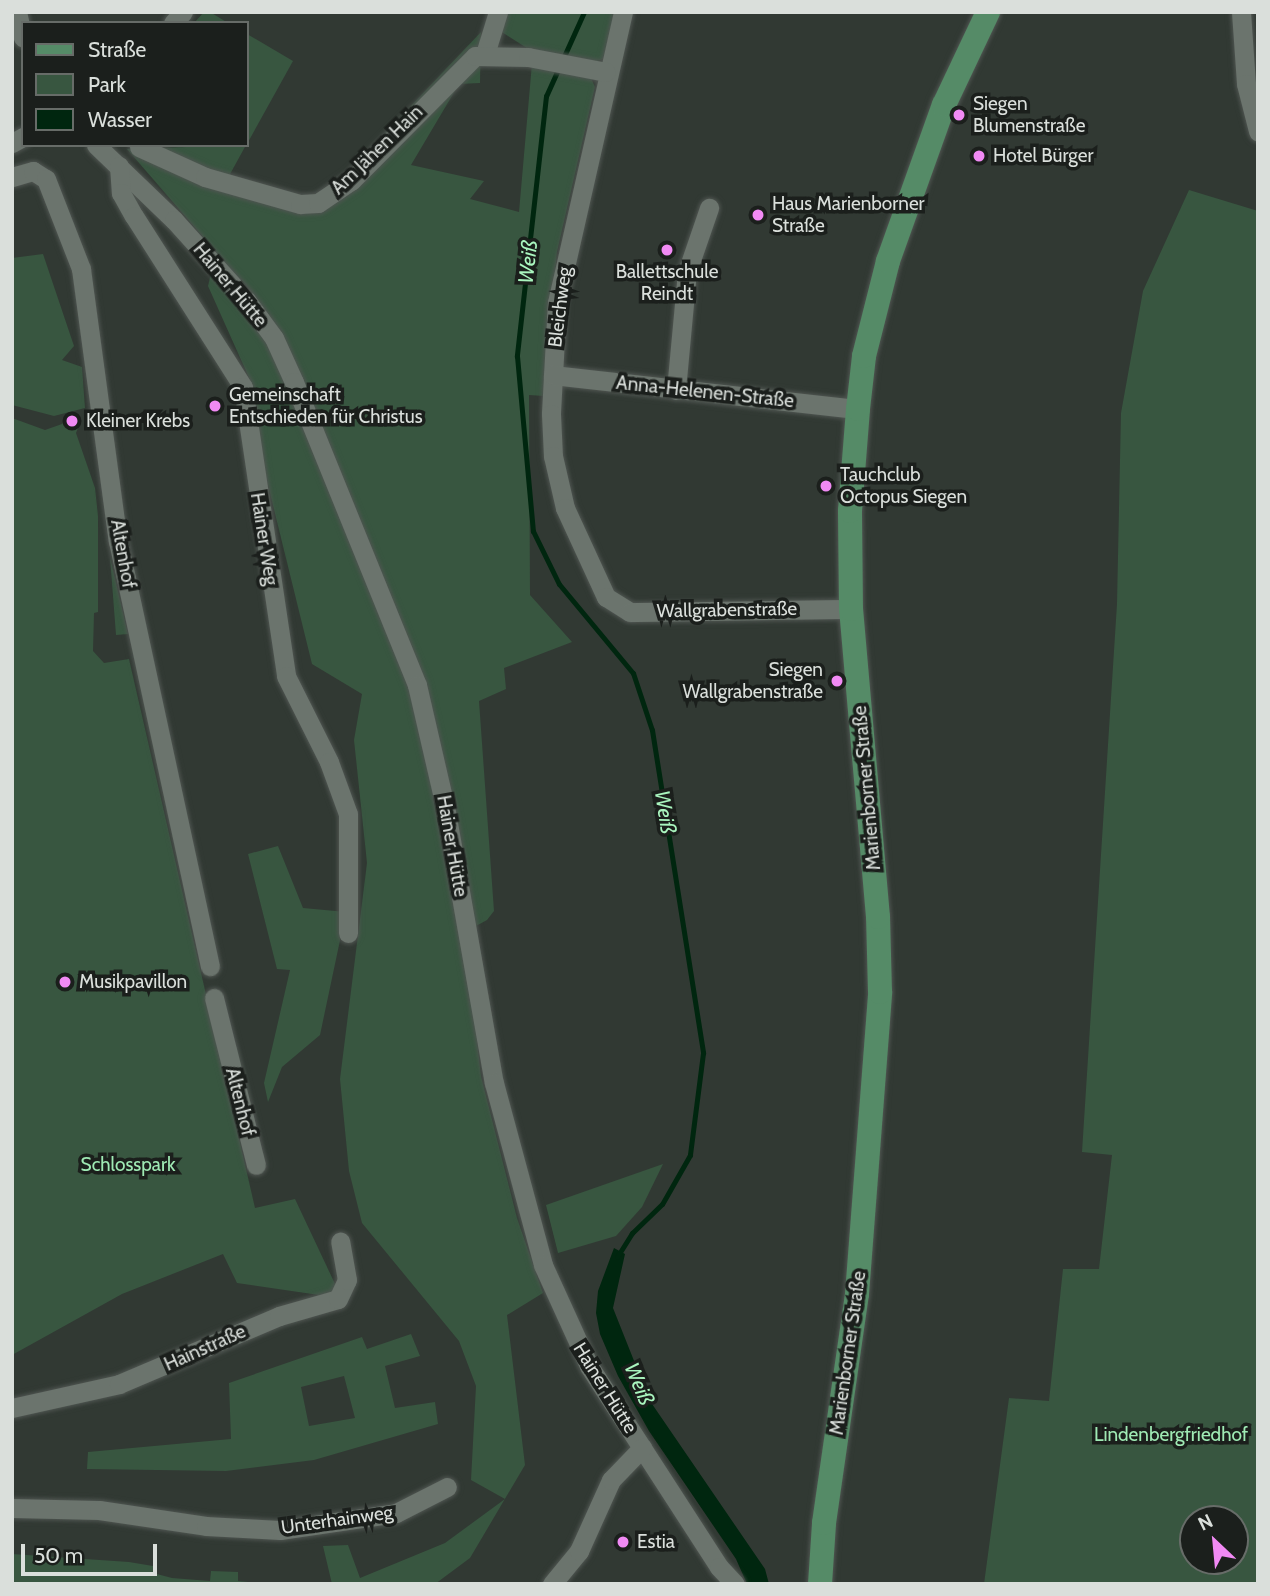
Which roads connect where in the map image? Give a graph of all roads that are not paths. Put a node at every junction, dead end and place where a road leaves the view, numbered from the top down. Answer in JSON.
{"nodes":[{"id":1,"x":16,"y":12,"type":"edge"},
{"id":2,"x":498,"y":12,"type":"edge"},
{"id":3,"x":623,"y":12,"type":"edge"},
{"id":4,"x":987,"y":12,"type":"edge"},
{"id":5,"x":1241,"y":12,"type":"edge"},
{"id":6,"x":21,"y":30,"type":"edge"},
{"id":7,"x":485,"y":54,"type":"junction"},
{"id":8,"x":606,"y":72,"type":"junction"},
{"id":9,"x":1257,"y":126,"type":"edge"},
{"id":10,"x":98,"y":147,"type":"edge"},
{"id":11,"x":139,"y":147,"type":"edge"},
{"id":12,"x":119,"y":166,"type":"junction"},
{"id":13,"x":12,"y":177,"type":"edge"},
{"id":14,"x":709,"y":208,"type":"dead end"},
{"id":15,"x":552,"y":375,"type":"junction"},
{"id":16,"x":676,"y":390,"type":"junction"},
{"id":17,"x":858,"y":408,"type":"junction"},
{"id":18,"x":606,"y":597,"type":"joint"},
{"id":19,"x":851,"y":608,"type":"junction"},
{"id":20,"x":348,"y":933,"type":"dead end"},
{"id":21,"x":210,"y":966,"type":"dead end"},
{"id":22,"x":214,"y":998,"type":"dead end"},
{"id":23,"x":256,"y":1166,"type":"dead end"},
{"id":24,"x":340,"y":1242,"type":"dead end"},
{"id":25,"x":12,"y":1408,"type":"edge"},
{"id":26,"x":642,"y":1448,"type":"junction"},
{"id":27,"x":447,"y":1487,"type":"dead end"},
{"id":28,"x":12,"y":1508,"type":"edge"},
{"id":29,"x":552,"y":1584,"type":"edge"},
{"id":30,"x":735,"y":1584,"type":"edge"},
{"id":31,"x":820,"y":1584,"type":"edge"}],
"edges":[{"from":1,"to":6,"type":"street"},
{"from":2,"to":7,"type":"street"},
{"from":3,"to":8,"type":"street","name":"Bleichweg"},
{"from":4,"to":17,"type":"main road","name":"Marienborner Straße"},
{"from":5,"to":9,"type":"street"},
{"from":7,"to":8,"type":"street"},
{"from":7,"to":11,"type":"street","name":"Am Jähen Hain"},
{"from":8,"to":15,"type":"street","name":"Bleichweg"},
{"from":10,"to":12,"type":"street","name":"Hainer Hütte"},
{"from":12,"to":20,"type":"street","name":"Hainer Weg"},
{"from":12,"to":26,"type":"street","name":"Hainer Hütte"},
{"from":13,"to":21,"type":"street","name":"Altenhof"},
{"from":14,"to":16,"type":"street"},
{"from":15,"to":16,"type":"street","name":"Anna-Helenen-Straße"},
{"from":15,"to":18,"type":"street","name":"Bleichweg"},
{"from":16,"to":17,"type":"street","name":"Anna-Helenen-Straße"},
{"from":17,"to":19,"type":"main road","name":"Marienborner Straße"},
{"from":18,"to":19,"type":"street","name":"Wallgrabenstraße"},
{"from":19,"to":31,"type":"main road","name":"Marienborner Straße"},
{"from":22,"to":23,"type":"street","name":"Altenhof"},
{"from":24,"to":25,"type":"street","name":"Hainstraße"},
{"from":26,"to":29,"type":"street"},
{"from":26,"to":30,"type":"street","name":"Hainer Hütte"},
{"from":27,"to":28,"type":"street","name":"Unterhainweg"}]}
